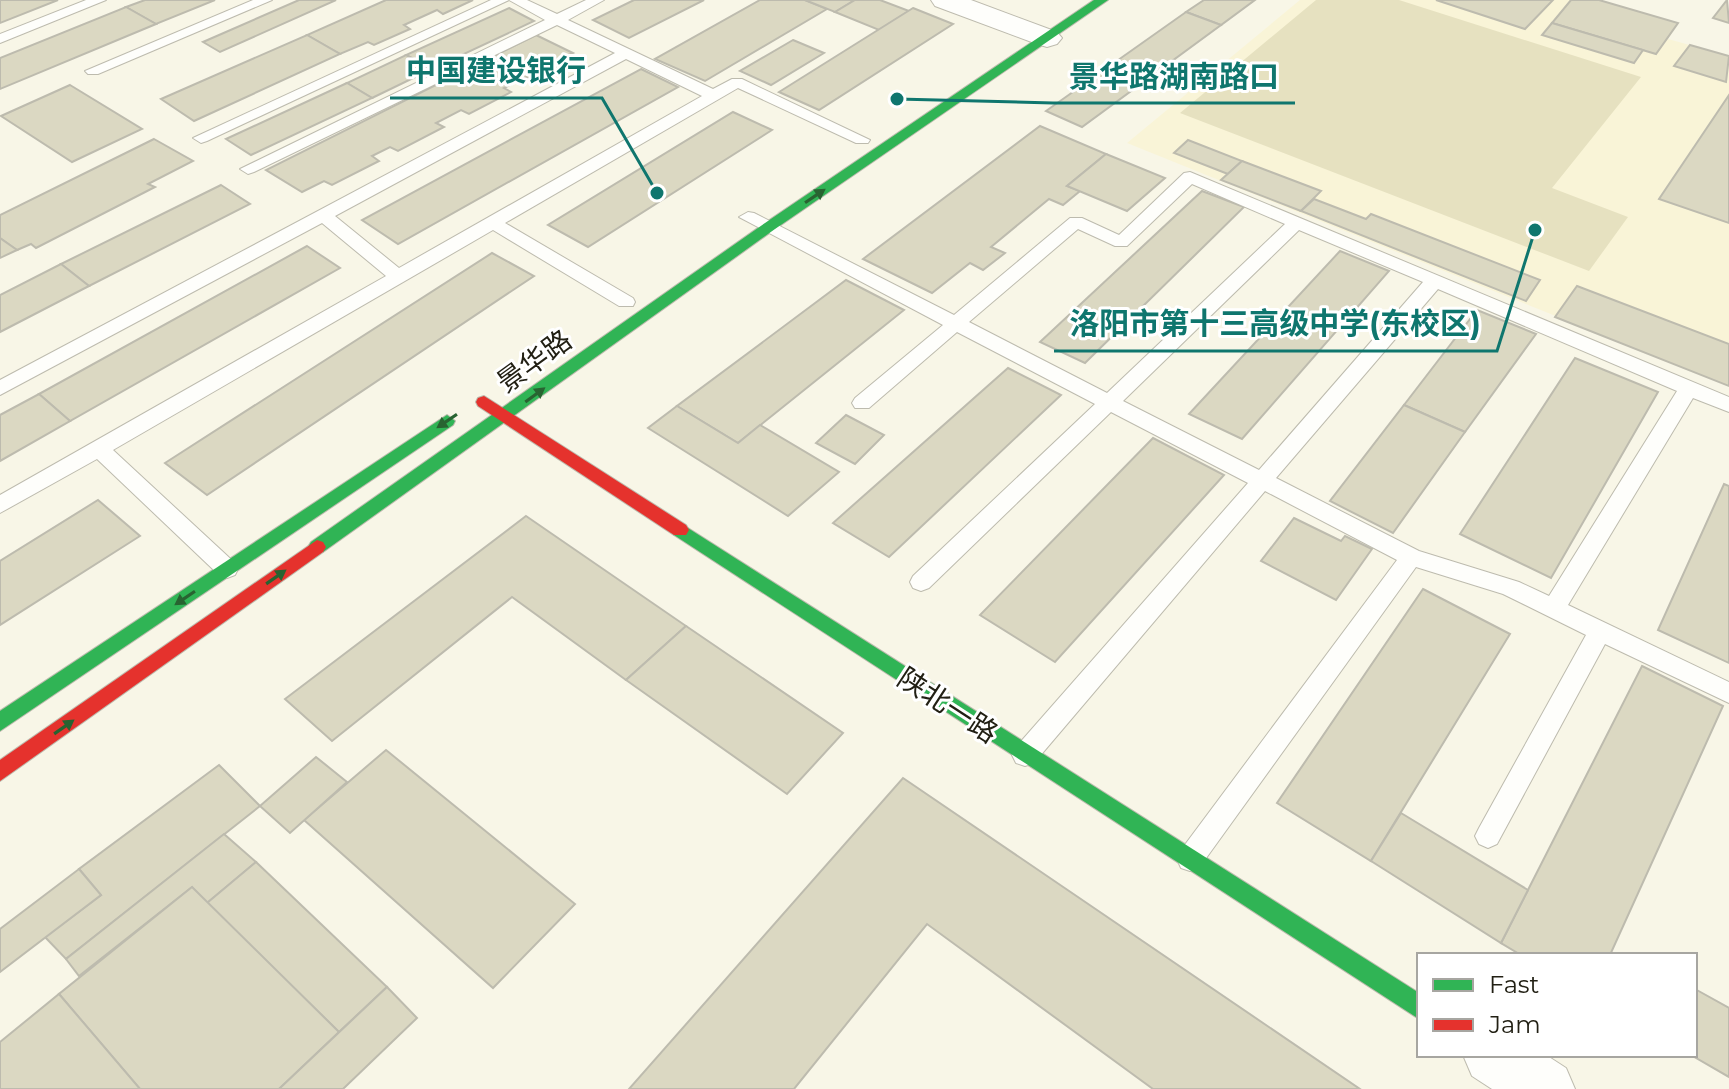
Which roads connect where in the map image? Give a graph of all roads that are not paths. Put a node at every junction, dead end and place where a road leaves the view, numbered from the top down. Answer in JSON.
{"nodes":[{"id":1,"x":99,"y":0,"type":"edge"},
{"id":2,"x":265,"y":0,"type":"edge"},
{"id":3,"x":502,"y":0,"type":"edge"},
{"id":4,"x":516,"y":0,"type":"edge"},
{"id":5,"x":597,"y":0,"type":"edge"},
{"id":6,"x":945,"y":0,"type":"edge"},
{"id":7,"x":1102,"y":0,"type":"edge"},
{"id":8,"x":557,"y":20,"type":"junction"},
{"id":9,"x":1039,"y":27,"type":"junction"},
{"id":10,"x":0,"y":39,"type":"edge"},
{"id":11,"x":999,"y":46,"type":"dead end"},
{"id":12,"x":626,"y":53,"type":"junction"},
{"id":13,"x":93,"y":71,"type":"dead end"},
{"id":14,"x":713,"y":95,"type":"junction"},
{"id":15,"x":201,"y":138,"type":"dead end"},
{"id":16,"x":862,"y":140,"type":"dead end"},
{"id":17,"x":248,"y":169,"type":"dead end"},
{"id":18,"x":324,"y":216,"type":"junction"},
{"id":19,"x":754,"y":219,"type":"junction"},
{"id":20,"x":492,"y":222,"type":"junction"},
{"id":21,"x":1297,"y":222,"type":"junction"},
{"id":22,"x":397,"y":276,"type":"junction"},
{"id":23,"x":1435,"y":280,"type":"junction"},
{"id":24,"x":625,"y":302,"type":"dead end"},
{"id":25,"x":958,"y":322,"type":"junction"},
{"id":26,"x":0,"y":388,"type":"edge"},
{"id":27,"x":1689,"y":388,"type":"junction"},
{"id":28,"x":486,"y":395,"type":"joint"},
{"id":29,"x":1110,"y":401,"type":"junction"},
{"id":30,"x":862,"y":403,"type":"dead end"},
{"id":31,"x":1729,"y":405,"type":"edge"},
{"id":32,"x":507,"y":415,"type":"junction"},
{"id":33,"x":99,"y":449,"type":"junction"},
{"id":34,"x":1261,"y":479,"type":"junction"},
{"id":35,"x":0,"y":505,"type":"edge"},
{"id":36,"x":1411,"y":557,"type":"junction"},
{"id":37,"x":227,"y":569,"type":"junction"},
{"id":38,"x":921,"y":582,"type":"dead end"},
{"id":39,"x":1554,"y":608,"type":"junction"},
{"id":40,"x":1600,"y":631,"type":"junction"},
{"id":41,"x":1729,"y":693,"type":"edge"},
{"id":42,"x":0,"y":722,"type":"edge"},
{"id":43,"x":1025,"y":755,"type":"junction"},
{"id":44,"x":0,"y":772,"type":"edge"},
{"id":45,"x":1488,"y":836,"type":"dead end"},
{"id":46,"x":1190,"y":859,"type":"junction"},
{"id":47,"x":1417,"y":1006,"type":"edge"},
{"id":48,"x":1496,"y":1057,"type":"edge"},
{"id":49,"x":1545,"y":1089,"type":"edge"}],
"edges":[{"from":1,"to":10,"type":"lane"},
{"from":2,"to":13,"type":"lane"},
{"from":3,"to":15,"type":"lane"},
{"from":4,"to":8,"type":"lane"},
{"from":5,"to":8,"type":"lane"},
{"from":6,"to":9,"type":"street"},
{"from":7,"to":9,"type":"main road","name":"景华路"},
{"from":8,"to":12,"type":"lane"},
{"from":8,"to":17,"type":"lane"},
{"from":9,"to":11,"type":"main road","name":"景华路"},
{"from":19,"to":9,"type":"main road","name":"景华路","one_way":true},
{"from":12,"to":14,"type":"lane"},
{"from":12,"to":18,"type":"lane"},
{"from":14,"to":16,"type":"lane"},
{"from":14,"to":20,"type":"lane"},
{"from":18,"to":22,"type":"lane"},
{"from":18,"to":26,"type":"lane"},
{"from":19,"to":25,"type":"lane"},
{"from":32,"to":19,"type":"main road","name":"景华路","one_way":true},
{"from":20,"to":22,"type":"lane"},
{"from":20,"to":24,"type":"lane"},
{"from":21,"to":23,"type":"lane"},
{"from":21,"to":25,"type":"lane"},
{"from":21,"to":29,"type":"lane"},
{"from":22,"to":33,"type":"lane"},
{"from":23,"to":27,"type":"lane"},
{"from":23,"to":34,"type":"lane"},
{"from":25,"to":29,"type":"lane"},
{"from":25,"to":30,"type":"lane"},
{"from":27,"to":31,"type":"lane"},
{"from":27,"to":39,"type":"lane"},
{"from":28,"to":32,"type":"main road","name":"陕北一路"},
{"from":28,"to":37,"type":"main road","name":"景华路","one_way":true},
{"from":29,"to":34,"type":"lane"},
{"from":29,"to":38,"type":"lane"},
{"from":32,"to":43,"type":"main road","name":"陕北一路"},
{"from":44,"to":32,"type":"main road","name":"景华路","one_way":true},
{"from":33,"to":35,"type":"lane"},
{"from":33,"to":37,"type":"lane"},
{"from":34,"to":36,"type":"lane"},
{"from":34,"to":43,"type":"lane"},
{"from":36,"to":39,"type":"lane"},
{"from":36,"to":46,"type":"lane"},
{"from":37,"to":42,"type":"main road","name":"景华路","one_way":true},
{"from":39,"to":40,"type":"lane"},
{"from":40,"to":41,"type":"lane"},
{"from":40,"to":45,"type":"lane"},
{"from":43,"to":46,"type":"main road","name":"陕北一路"},
{"from":46,"to":47,"type":"main road","name":"陕北一路"},
{"from":48,"to":49,"type":"street"}]}
